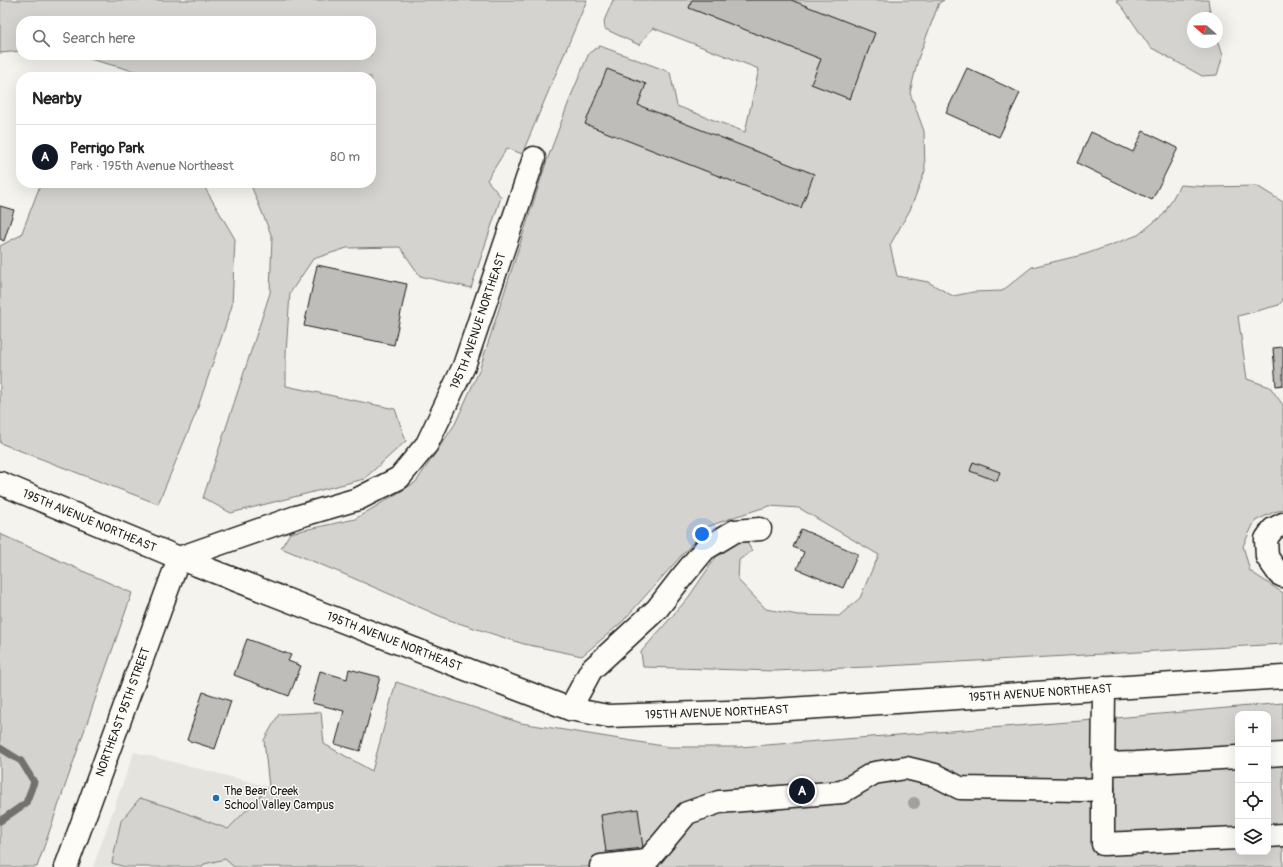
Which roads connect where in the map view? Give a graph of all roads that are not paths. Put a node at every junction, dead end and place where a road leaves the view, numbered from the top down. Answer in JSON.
{"nodes":[{"id":1,"x":534,"y":158,"type":"dead end"},
{"id":2,"x":0,"y":483,"type":"edge"},
{"id":3,"x":1283,"y":524,"type":"edge"},
{"id":4,"x":760,"y":529,"type":"dead end"},
{"id":5,"x":179,"y":558,"type":"junction"},
{"id":6,"x":1283,"y":576,"type":"edge"},
{"id":7,"x":1283,"y":677,"type":"edge"},
{"id":8,"x":1104,"y":688,"type":"junction"},
{"id":9,"x":570,"y":709,"type":"junction"},
{"id":10,"x":1283,"y":754,"type":"edge"},
{"id":11,"x":1271,"y":755,"type":"edge"},
{"id":12,"x":1235,"y":757,"type":"edge"},
{"id":13,"x":1103,"y":764,"type":"junction"},
{"id":14,"x":1103,"y":789,"type":"junction"},
{"id":15,"x":1283,"y":835,"type":"edge"},
{"id":16,"x":1271,"y":836,"type":"edge"},
{"id":17,"x":1235,"y":838,"type":"edge"},
{"id":18,"x":601,"y":866,"type":"dead end"},
{"id":19,"x":66,"y":867,"type":"edge"}],
"edges":[{"from":1,"to":5,"type":"street","name":"195TH AVENUE NORTHEAST"},
{"from":2,"to":5,"type":"street","name":"195TH AVENUE NORTHEAST"},
{"from":3,"to":6,"type":"street"},
{"from":4,"to":9,"type":"street"},
{"from":5,"to":9,"type":"street","name":"195TH AVENUE NORTHEAST"},
{"from":5,"to":19,"type":"street","name":"NORTHEAST 95TH STREET"},
{"from":7,"to":8,"type":"street","name":"195TH AVENUE NORTHEAST"},
{"from":8,"to":9,"type":"street","name":"195TH AVENUE NORTHEAST"},
{"from":8,"to":13,"type":"street"},
{"from":10,"to":11,"type":"street"},
{"from":12,"to":13,"type":"street"},
{"from":13,"to":14,"type":"street"},
{"from":14,"to":17,"type":"street"},
{"from":14,"to":18,"type":"street"},
{"from":15,"to":16,"type":"street"}]}
